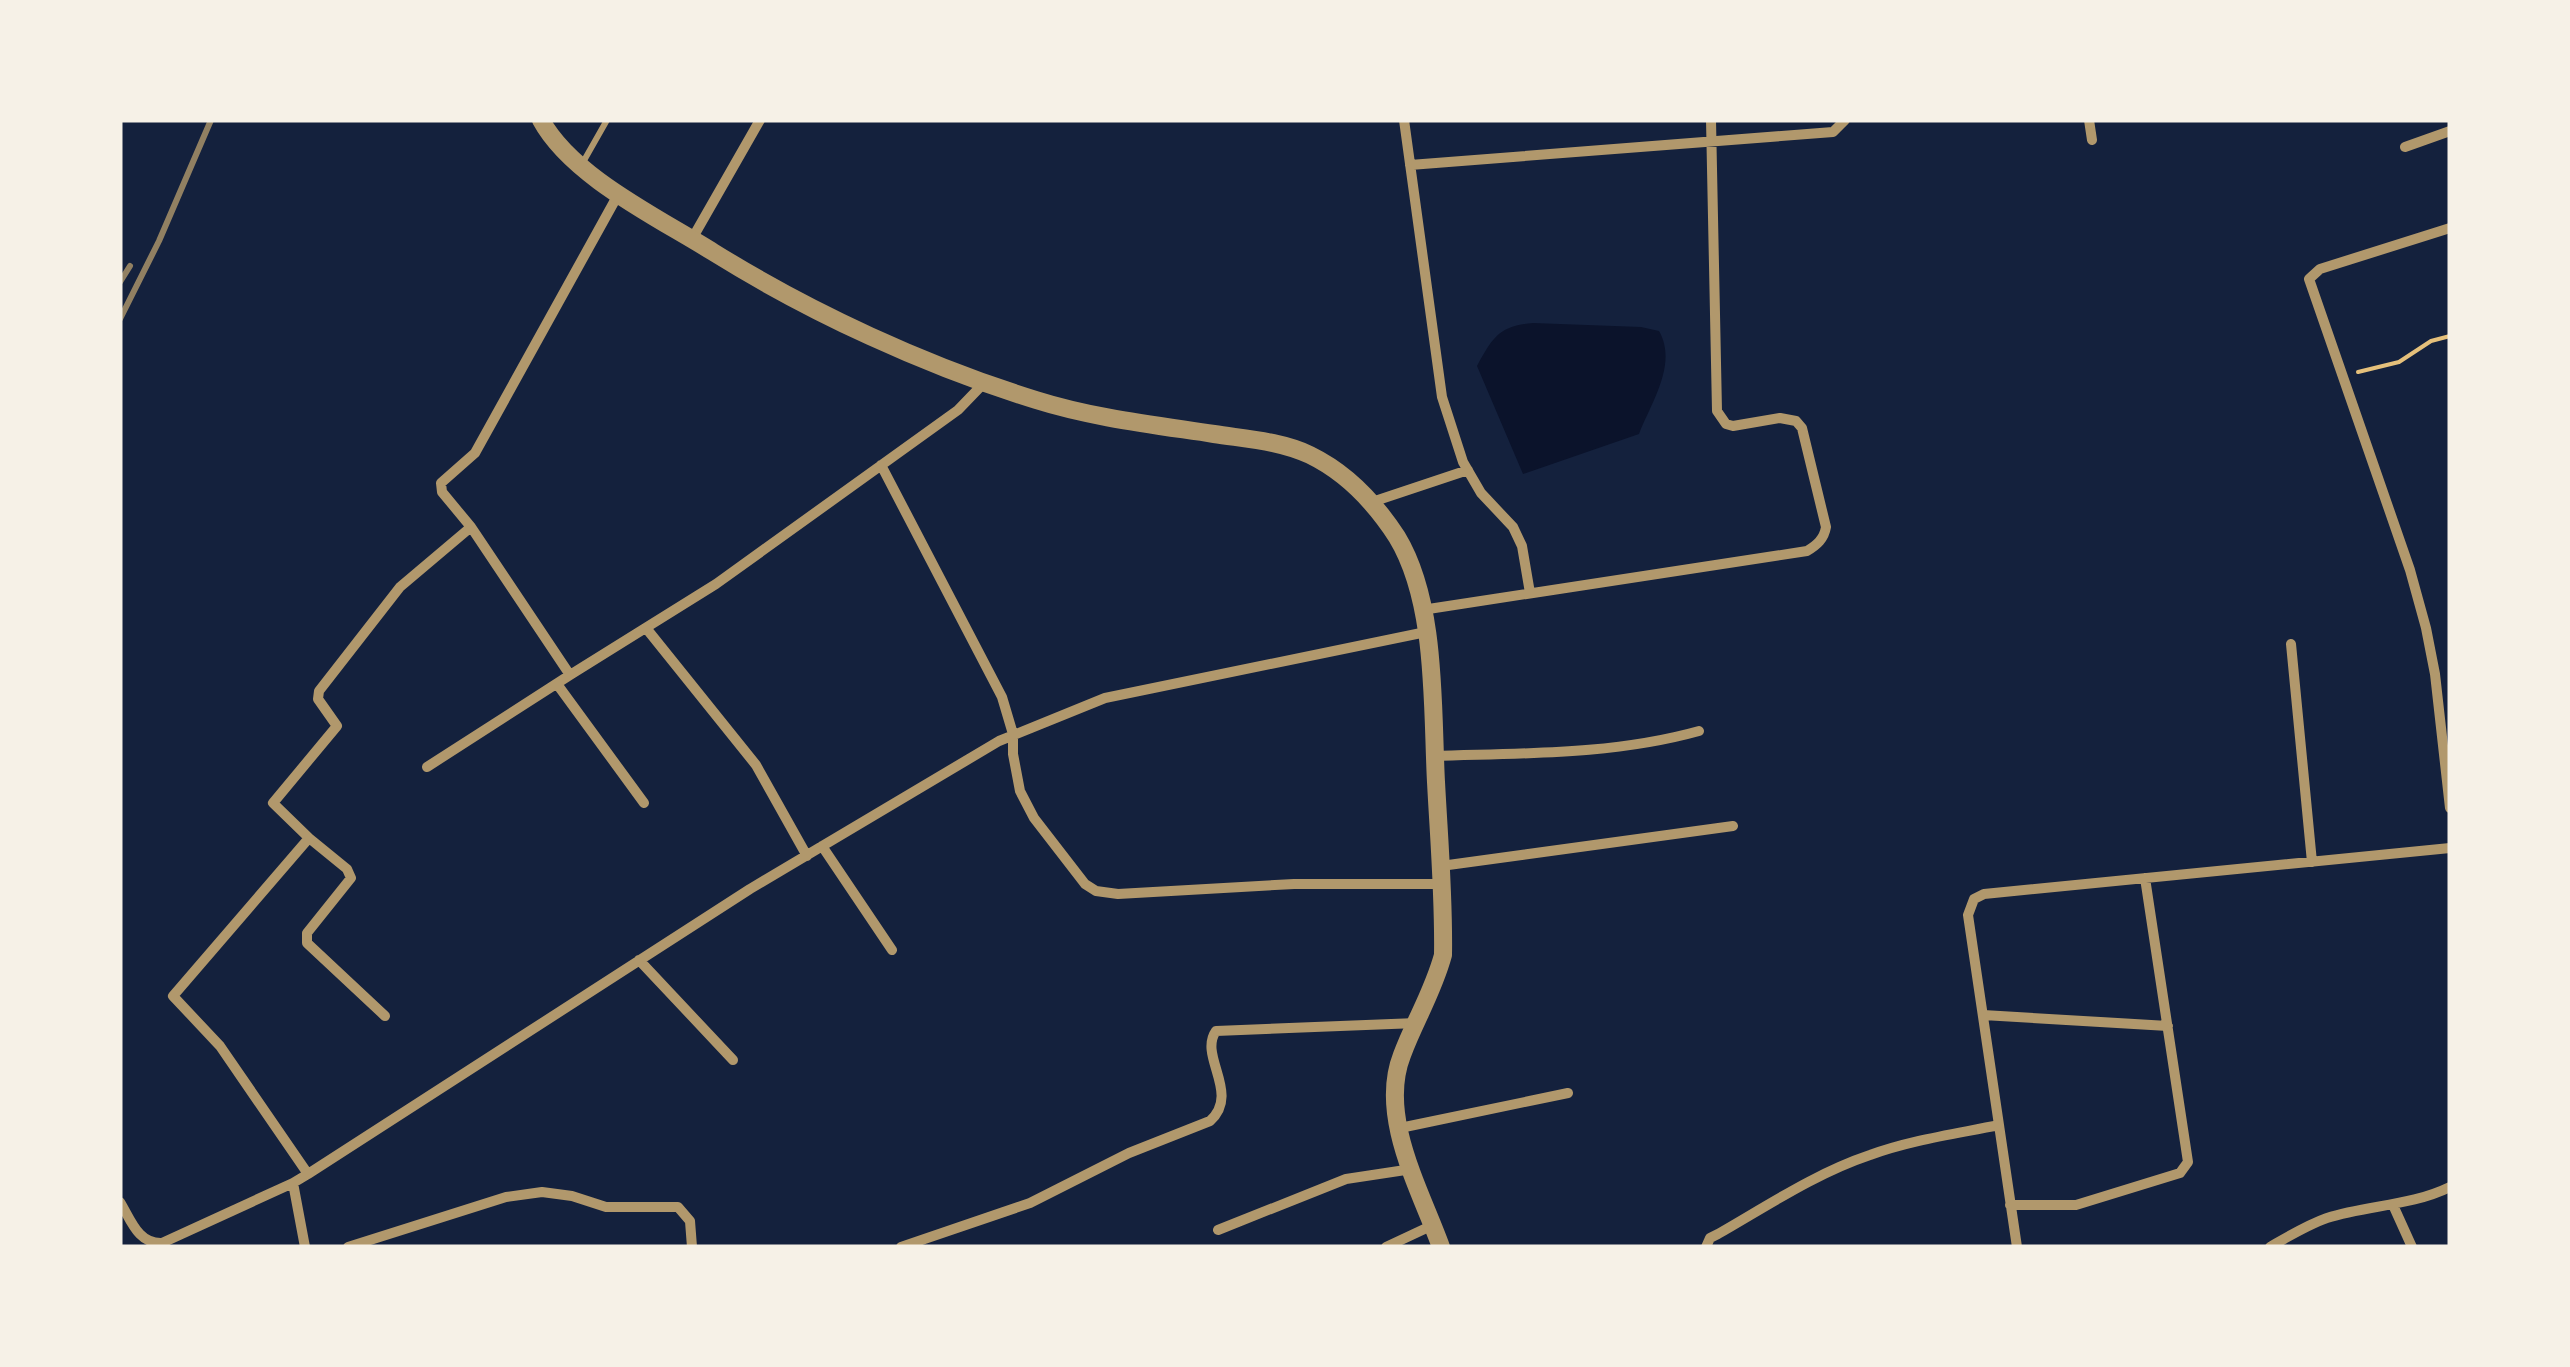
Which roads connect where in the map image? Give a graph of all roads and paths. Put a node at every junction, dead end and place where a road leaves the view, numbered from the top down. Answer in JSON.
{"nodes":[{"id":1,"x":541,"y":120,"type":"edge"},
{"id":2,"x":607,"y":120,"type":"edge"},
{"id":3,"x":760,"y":120,"type":"edge"},
{"id":4,"x":1404,"y":120,"type":"edge"},
{"id":5,"x":1712,"y":120,"type":"edge"},
{"id":6,"x":1844,"y":120,"type":"edge"},
{"id":7,"x":2089,"y":120,"type":"edge"},
{"id":8,"x":2450,"y":130,"type":"edge"},
{"id":9,"x":2092,"y":140,"type":"dead end"},
{"id":10,"x":1712,"y":141,"type":"junction"},
{"id":11,"x":2405,"y":147,"type":"dead end"},
{"id":12,"x":582,"y":165,"type":"junction"},
{"id":13,"x":1410,"y":165,"type":"junction"},
{"id":14,"x":619,"y":192,"type":"junction"},
{"id":15,"x":2450,"y":228,"type":"edge"},
{"id":16,"x":692,"y":239,"type":"junction"},
{"id":17,"x":2450,"y":336,"type":"edge"},
{"id":18,"x":2342,"y":376,"type":"junction"},
{"id":19,"x":984,"y":383,"type":"junction"},
{"id":20,"x":881,"y":465,"type":"junction"},
{"id":21,"x":1468,"y":470,"type":"junction"},
{"id":22,"x":1372,"y":502,"type":"junction"},
{"id":23,"x":471,"y":527,"type":"junction"},
{"id":24,"x":1530,"y":594,"type":"junction"},
{"id":25,"x":1422,"y":610,"type":"junction"},
{"id":26,"x":646,"y":628,"type":"junction"},
{"id":27,"x":1426,"y":632,"type":"junction"},
{"id":28,"x":2292,"y":644,"type":"dead end"},
{"id":29,"x":570,"y":676,"type":"junction"},
{"id":30,"x":557,"y":684,"type":"junction"},
{"id":31,"x":1699,"y":731,"type":"dead end"},
{"id":32,"x":1013,"y":734,"type":"junction"},
{"id":33,"x":1434,"y":756,"type":"junction"},
{"id":34,"x":426,"y":768,"type":"dead end"},
{"id":35,"x":644,"y":804,"type":"dead end"},
{"id":36,"x":2450,"y":808,"type":"edge"},
{"id":37,"x":1733,"y":826,"type":"dead end"},
{"id":38,"x":309,"y":838,"type":"junction"},
{"id":39,"x":822,"y":846,"type":"junction"},
{"id":40,"x":2450,"y":848,"type":"edge"},
{"id":41,"x":806,"y":856,"type":"junction"},
{"id":42,"x":2312,"y":862,"type":"junction"},
{"id":43,"x":1441,"y":875,"type":"junction"},
{"id":44,"x":2145,"y":878,"type":"junction"},
{"id":45,"x":892,"y":950,"type":"dead end"},
{"id":46,"x":639,"y":960,"type":"junction"},
{"id":47,"x":1983,"y":1015,"type":"junction"},
{"id":48,"x":384,"y":1016,"type":"dead end"},
{"id":49,"x":1418,"y":1023,"type":"junction"},
{"id":50,"x":2168,"y":1026,"type":"junction"},
{"id":51,"x":733,"y":1060,"type":"dead end"},
{"id":52,"x":1568,"y":1093,"type":"dead end"},
{"id":53,"x":1998,"y":1126,"type":"junction"},
{"id":54,"x":1400,"y":1128,"type":"junction"},
{"id":55,"x":1412,"y":1168,"type":"junction"},
{"id":56,"x":308,"y":1174,"type":"junction"},
{"id":57,"x":294,"y":1183,"type":"junction"},
{"id":58,"x":2450,"y":1187,"type":"edge"},
{"id":59,"x":120,"y":1202,"type":"edge"},
{"id":60,"x":2010,"y":1205,"type":"junction"},
{"id":61,"x":2393,"y":1206,"type":"junction"},
{"id":62,"x":1433,"y":1224,"type":"junction"},
{"id":63,"x":1218,"y":1230,"type":"dead end"},
{"id":64,"x":305,"y":1247,"type":"edge"},
{"id":65,"x":348,"y":1247,"type":"edge"},
{"id":66,"x":692,"y":1247,"type":"edge"},
{"id":67,"x":901,"y":1247,"type":"edge"},
{"id":68,"x":1386,"y":1247,"type":"edge"},
{"id":69,"x":1440,"y":1247,"type":"edge"},
{"id":70,"x":1706,"y":1247,"type":"edge"},
{"id":71,"x":2016,"y":1247,"type":"edge"},
{"id":72,"x":2270,"y":1247,"type":"edge"},
{"id":73,"x":2412,"y":1247,"type":"edge"}],
"edges":[{"from":1,"to":12,"type":"street"},
{"from":2,"to":12,"type":"lane"},
{"from":3,"to":16,"type":"street"},
{"from":4,"to":13,"type":"street"},
{"from":5,"to":10,"type":"street"},
{"from":6,"to":10,"type":"street"},
{"from":7,"to":9,"type":"street"},
{"from":8,"to":11,"type":"street"},
{"from":10,"to":13,"type":"street"},
{"from":10,"to":24,"type":"street"},
{"from":12,"to":14,"type":"street"},
{"from":13,"to":21,"type":"street"},
{"from":14,"to":16,"type":"street"},
{"from":14,"to":23,"type":"street"},
{"from":15,"to":18,"type":"street"},
{"from":16,"to":19,"type":"street"},
{"from":17,"to":18,"type":"path"},
{"from":18,"to":36,"type":"street"},
{"from":19,"to":20,"type":"street"},
{"from":19,"to":22,"type":"street"},
{"from":20,"to":26,"type":"street"},
{"from":20,"to":32,"type":"street"},
{"from":21,"to":22,"type":"street"},
{"from":21,"to":24,"type":"street"},
{"from":22,"to":25,"type":"street"},
{"from":23,"to":29,"type":"street"},
{"from":23,"to":38,"type":"street"},
{"from":24,"to":25,"type":"street"},
{"from":25,"to":27,"type":"street"},
{"from":26,"to":29,"type":"street"},
{"from":26,"to":41,"type":"street"},
{"from":27,"to":32,"type":"street"},
{"from":27,"to":33,"type":"street"},
{"from":28,"to":42,"type":"street"},
{"from":29,"to":30,"type":"street"},
{"from":30,"to":34,"type":"street"},
{"from":30,"to":35,"type":"street"},
{"from":31,"to":33,"type":"street"},
{"from":32,"to":39,"type":"street"},
{"from":32,"to":43,"type":"street"},
{"from":33,"to":43,"type":"street"},
{"from":37,"to":43,"type":"street"},
{"from":38,"to":48,"type":"street"},
{"from":38,"to":56,"type":"street"},
{"from":39,"to":41,"type":"street"},
{"from":39,"to":45,"type":"street"},
{"from":40,"to":42,"type":"street"},
{"from":41,"to":46,"type":"street"},
{"from":42,"to":44,"type":"street"},
{"from":43,"to":49,"type":"street"},
{"from":44,"to":47,"type":"street"},
{"from":44,"to":50,"type":"street"},
{"from":46,"to":51,"type":"street"},
{"from":46,"to":56,"type":"street"},
{"from":47,"to":50,"type":"street"},
{"from":47,"to":53,"type":"street"},
{"from":49,"to":54,"type":"street"},
{"from":49,"to":67,"type":"street"},
{"from":50,"to":60,"type":"street"},
{"from":52,"to":54,"type":"street"},
{"from":53,"to":60,"type":"street"},
{"from":53,"to":70,"type":"street"},
{"from":54,"to":55,"type":"street"},
{"from":55,"to":62,"type":"street"},
{"from":55,"to":63,"type":"street"},
{"from":56,"to":57,"type":"street"},
{"from":57,"to":59,"type":"street"},
{"from":57,"to":64,"type":"street"},
{"from":58,"to":61,"type":"street"},
{"from":60,"to":71,"type":"street"},
{"from":61,"to":72,"type":"street"},
{"from":61,"to":73,"type":"street"},
{"from":62,"to":68,"type":"street"},
{"from":62,"to":69,"type":"street"},
{"from":65,"to":66,"type":"street"}]}
